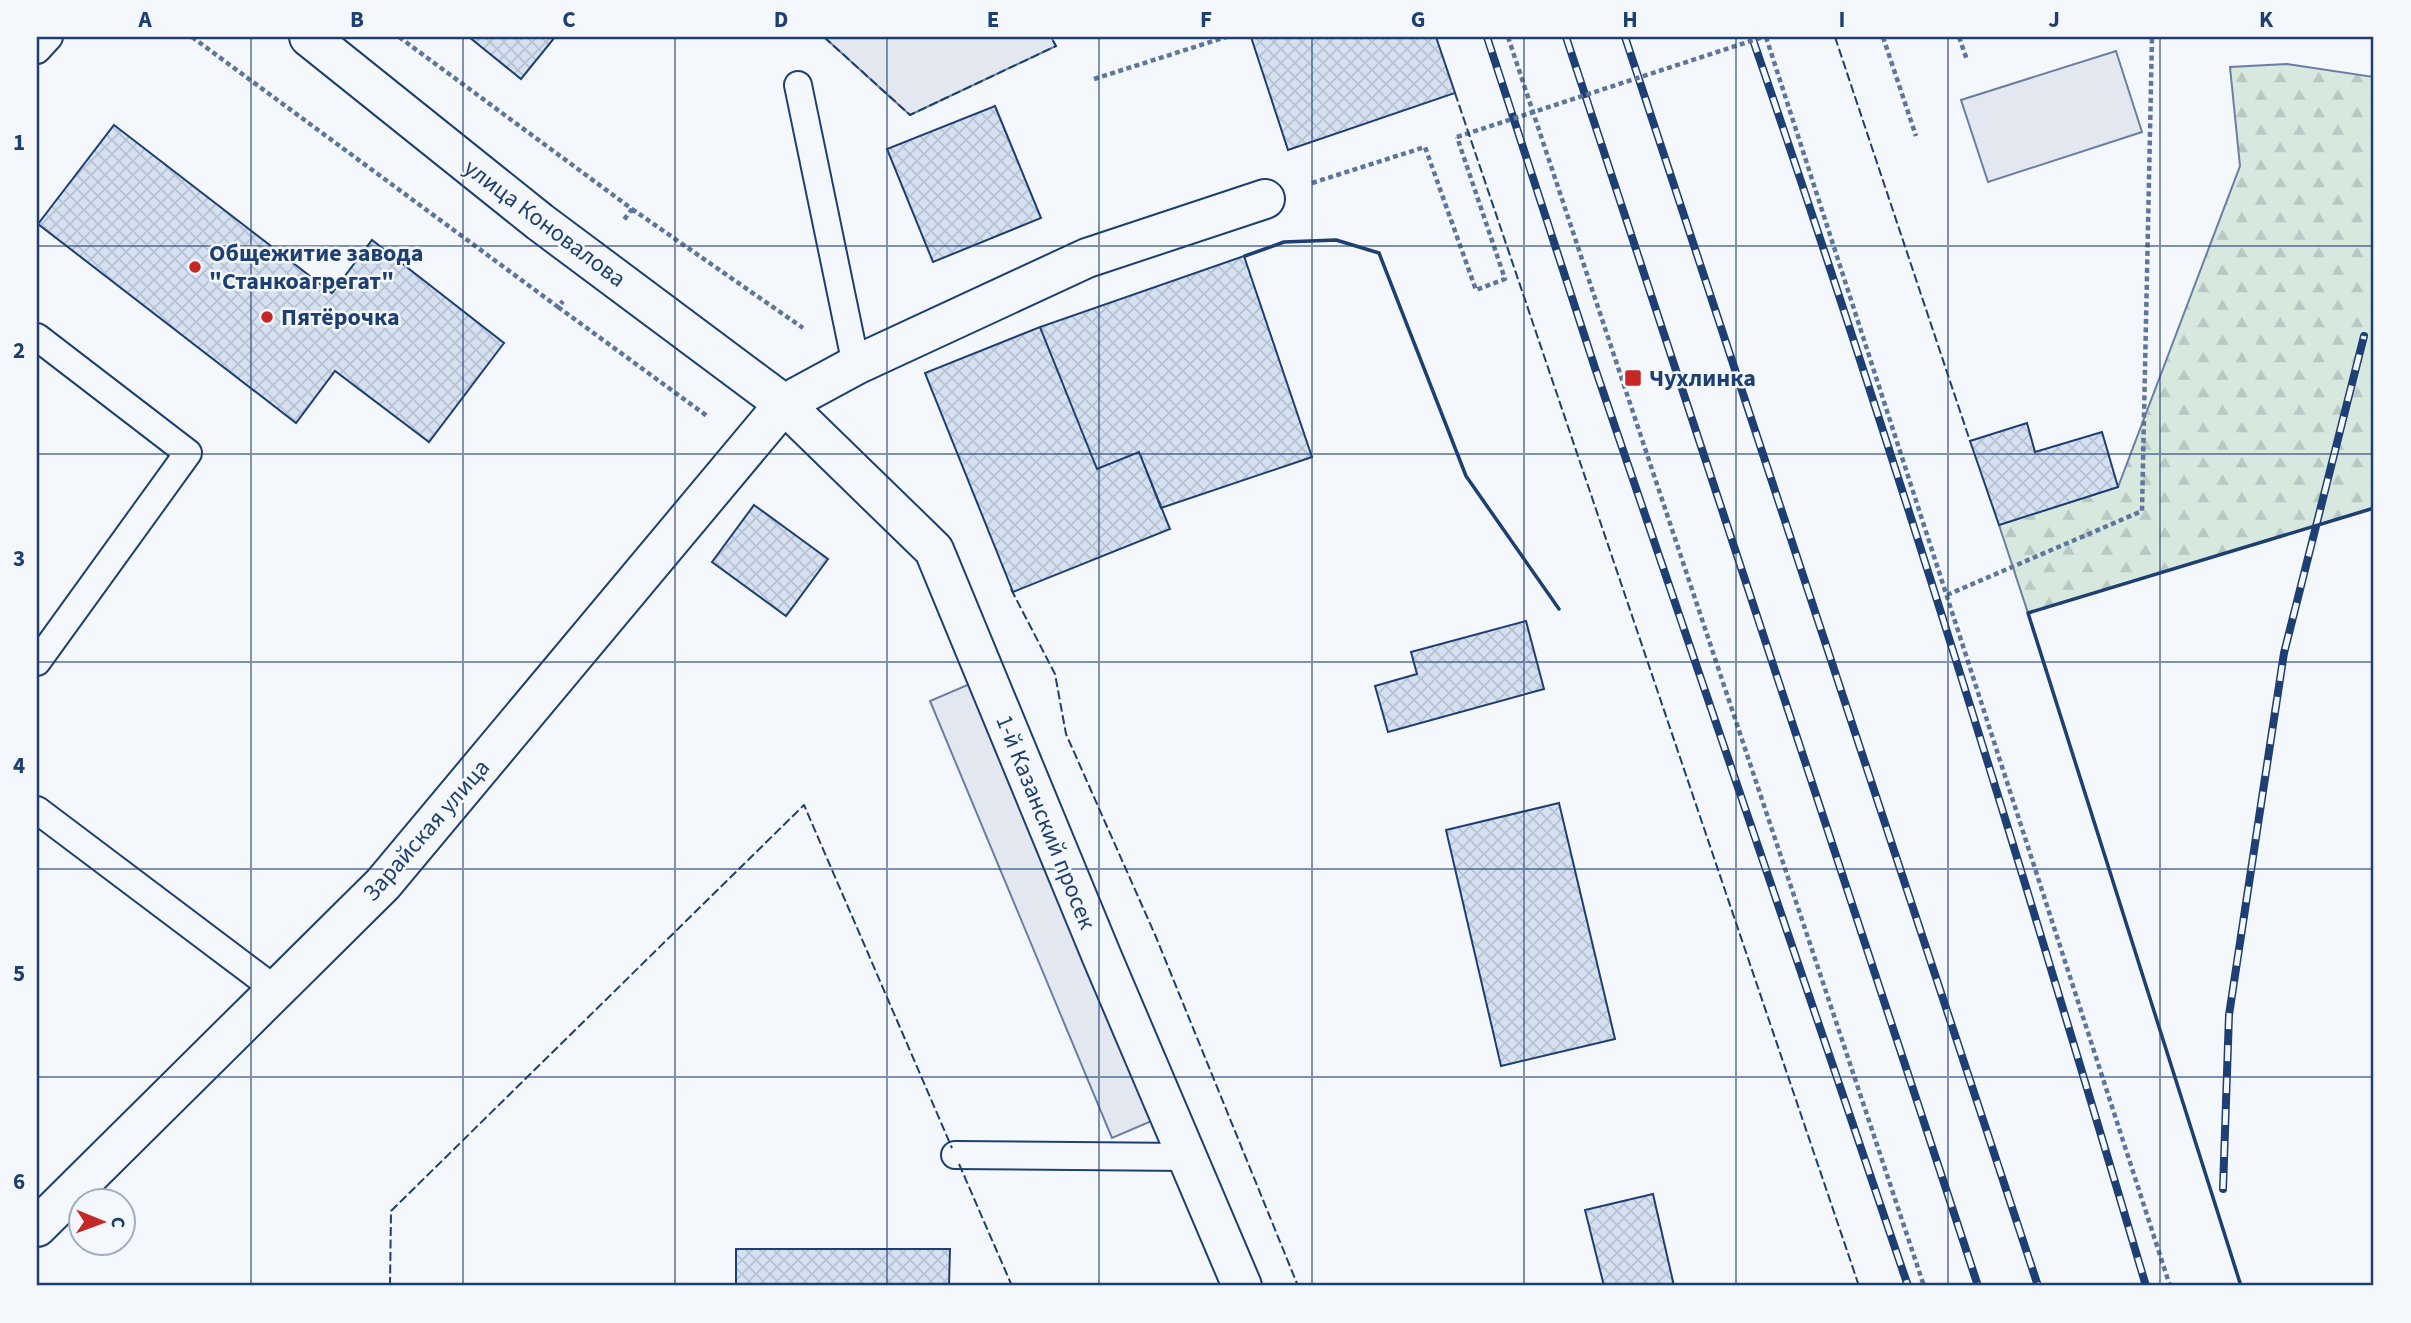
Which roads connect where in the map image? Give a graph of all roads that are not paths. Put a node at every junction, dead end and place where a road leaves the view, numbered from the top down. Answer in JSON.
{"nodes":[{"id":1,"x":49,"y":37,"type":"edge"},
{"id":2,"x":309,"y":37,"type":"edge"},
{"id":3,"x":37,"y":50,"type":"edge"},
{"id":4,"x":798,"y":85,"type":"dead end"},
{"id":5,"x":1265,"y":199,"type":"road end"},
{"id":6,"x":37,"y":337,"type":"edge"},
{"id":7,"x":856,"y":365,"type":"junction"},
{"id":8,"x":784,"y":404,"type":"junction"},
{"id":9,"x":37,"y":662,"type":"edge"},
{"id":10,"x":37,"y":810,"type":"edge"},
{"id":11,"x":276,"y":990,"type":"junction"},
{"id":12,"x":955,"y":1155,"type":"dead end"},
{"id":13,"x":1187,"y":1157,"type":"junction"},
{"id":14,"x":37,"y":1227,"type":"edge"},
{"id":15,"x":1242,"y":1286,"type":"edge"}],
"edges":[{"from":1,"to":3,"type":"lane"},
{"from":2,"to":8,"type":"street","name":"улица Коновалова"},
{"from":4,"to":7,"type":"lane"},
{"from":5,"to":7,"type":"street"},
{"from":6,"to":9,"type":"lane"},
{"from":7,"to":8,"type":"street"},
{"from":8,"to":11,"type":"street","name":"Зарайская улица"},
{"from":8,"to":13,"type":"street","name":"1-й Казанский просек"},
{"from":10,"to":11,"type":"lane"},
{"from":11,"to":14,"type":"street","name":"Зарайская улица"},
{"from":12,"to":13,"type":"lane"},
{"from":13,"to":15,"type":"street","name":"1-й Казанский просек"}]}
